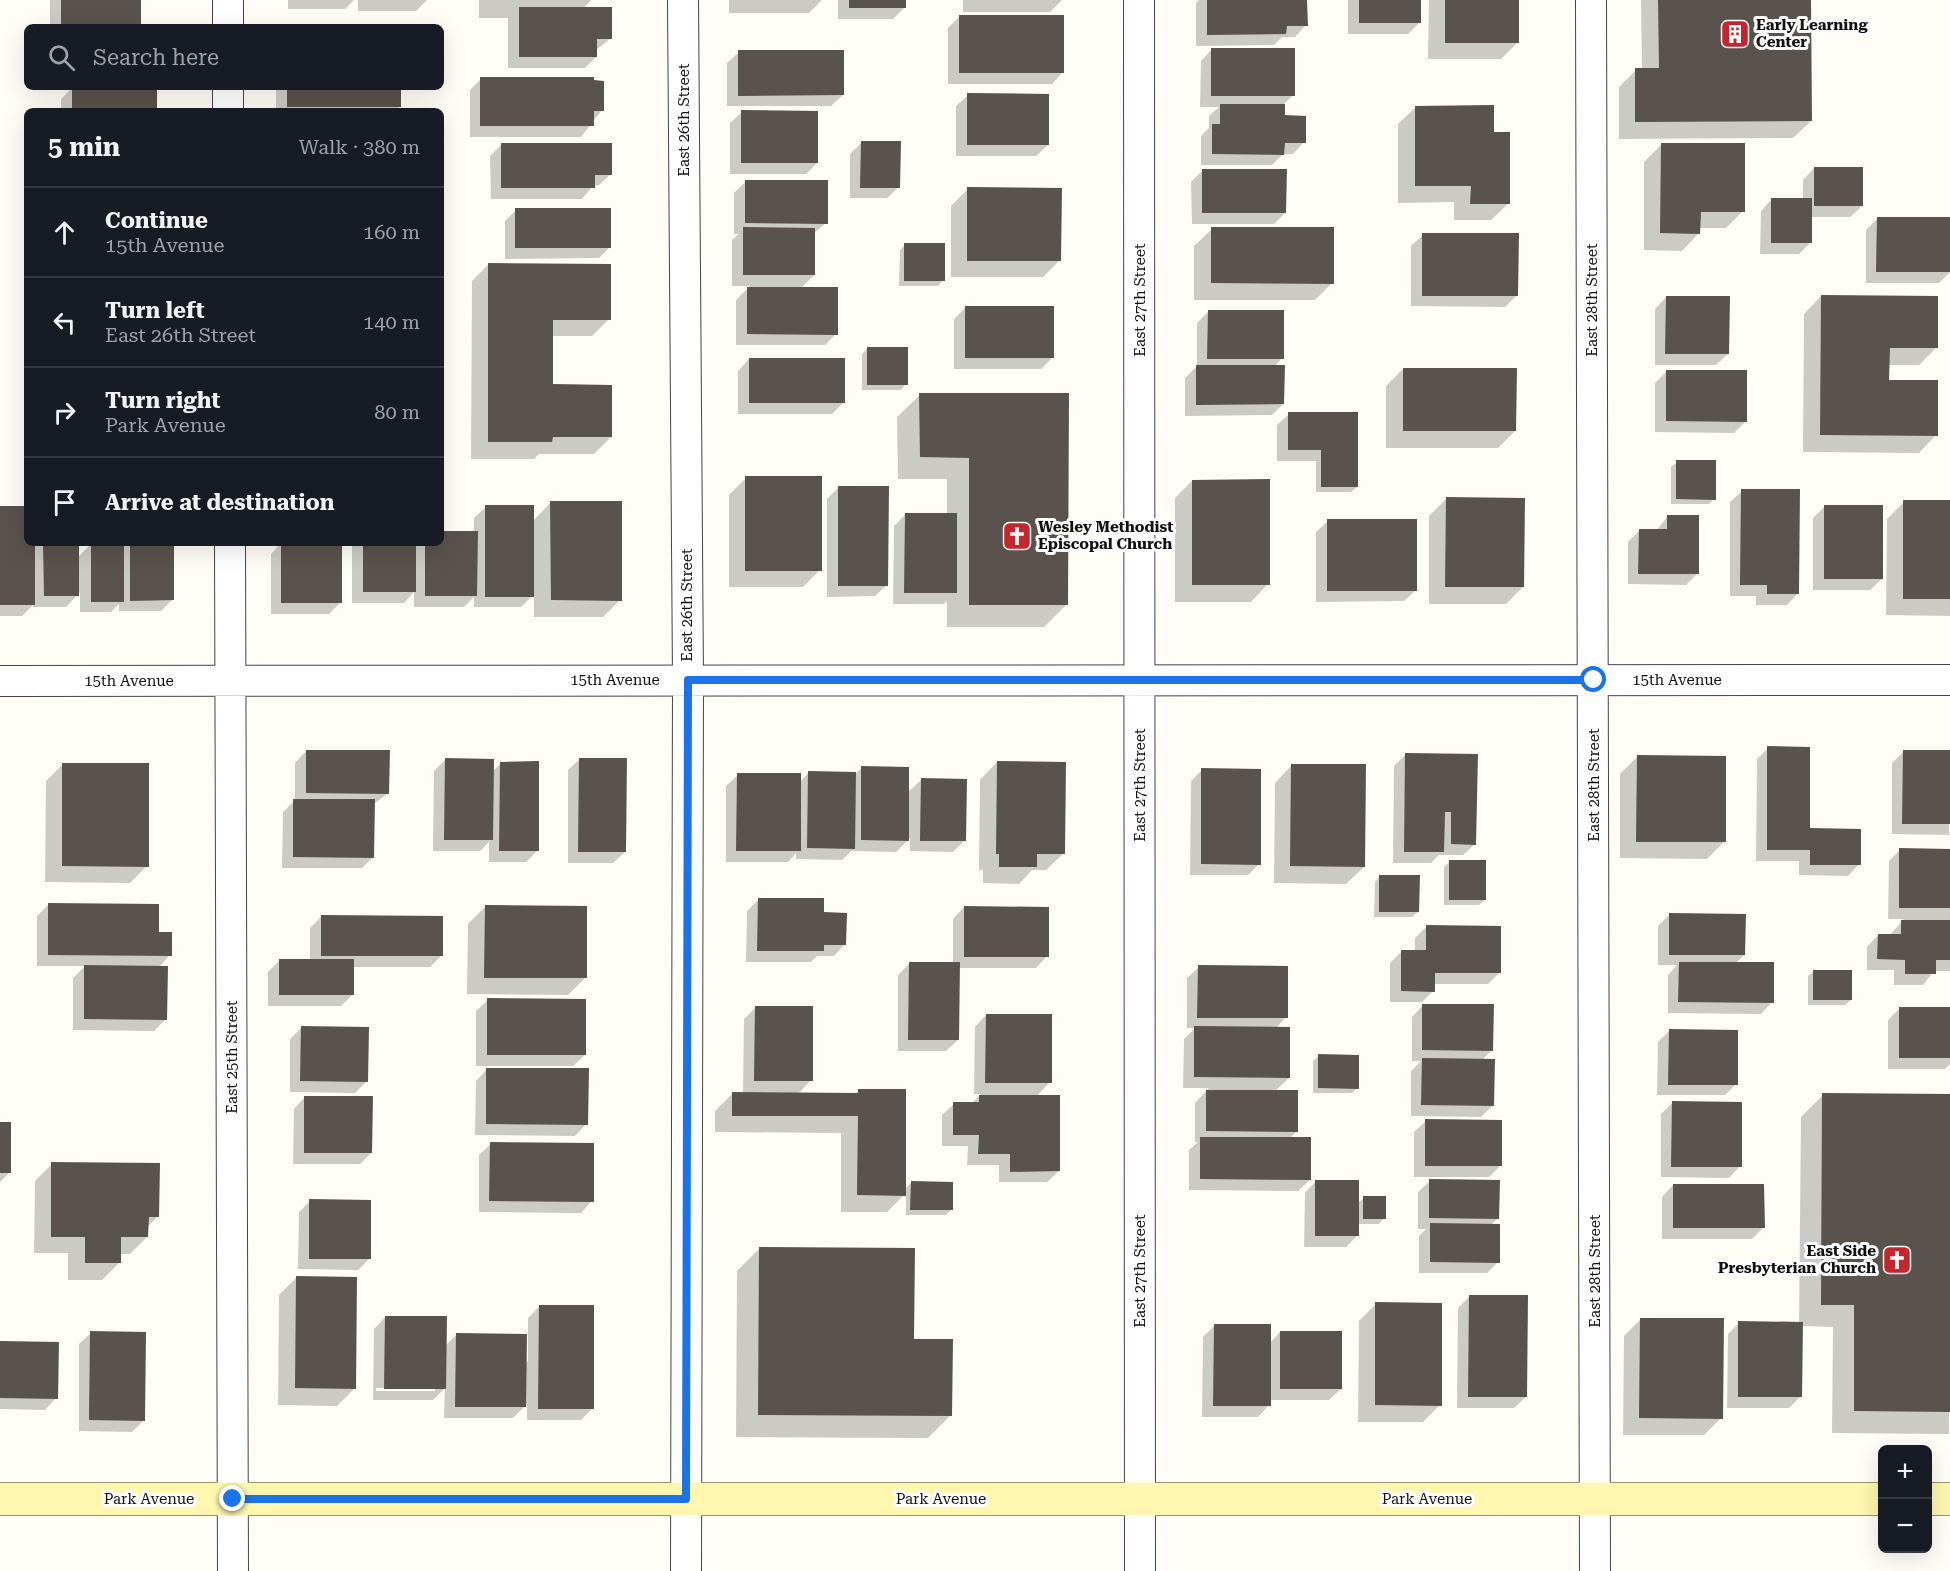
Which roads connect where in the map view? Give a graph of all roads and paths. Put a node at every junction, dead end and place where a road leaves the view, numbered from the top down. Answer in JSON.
{"nodes":[{"id":1,"x":228,"y":0,"type":"edge"},
{"id":2,"x":684,"y":0,"type":"edge"},
{"id":3,"x":1139,"y":0,"type":"edge"},
{"id":4,"x":1591,"y":0,"type":"edge"},
{"id":5,"x":228,"y":24,"type":"edge"},
{"id":6,"x":228,"y":90,"type":"edge"},
{"id":7,"x":228,"y":108,"type":"edge"},
{"id":8,"x":230,"y":546,"type":"edge"},
{"id":9,"x":688,"y":680,"type":"junction"},
{"id":10,"x":1140,"y":680,"type":"junction"},
{"id":11,"x":1594,"y":680,"type":"junction"},
{"id":12,"x":1950,"y":680,"type":"edge"},
{"id":13,"x":0,"y":681,"type":"edge"},
{"id":14,"x":230,"y":681,"type":"junction"},
{"id":15,"x":0,"y":1499,"type":"edge"},
{"id":16,"x":233,"y":1499,"type":"junction"},
{"id":17,"x":686,"y":1499,"type":"junction"},
{"id":18,"x":1140,"y":1499,"type":"junction"},
{"id":19,"x":1595,"y":1499,"type":"junction"},
{"id":20,"x":1878,"y":1499,"type":"edge"},
{"id":21,"x":1932,"y":1499,"type":"edge"},
{"id":22,"x":1950,"y":1499,"type":"edge"},
{"id":23,"x":233,"y":1571,"type":"edge"},
{"id":24,"x":686,"y":1571,"type":"edge"},
{"id":25,"x":1140,"y":1571,"type":"edge"},
{"id":26,"x":1595,"y":1571,"type":"edge"}],
"edges":[{"from":1,"to":5,"type":"street"},
{"from":2,"to":9,"type":"street","name":"East 26th Street"},
{"from":3,"to":10,"type":"street","name":"East 27th Street"},
{"from":4,"to":11,"type":"street","name":"East 28th Street"},
{"from":6,"to":7,"type":"street"},
{"from":8,"to":14,"type":"street","name":"East 25th Street"},
{"from":9,"to":10,"type":"street","name":"15th Avenue"},
{"from":9,"to":14,"type":"street","name":"15th Avenue"},
{"from":9,"to":17,"type":"street","name":"East 26th Street"},
{"from":10,"to":11,"type":"street","name":"15th Avenue"},
{"from":10,"to":18,"type":"street","name":"East 27th Street"},
{"from":11,"to":12,"type":"street","name":"15th Avenue"},
{"from":11,"to":19,"type":"street","name":"East 28th Street"},
{"from":13,"to":14,"type":"street","name":"15th Avenue"},
{"from":14,"to":16,"type":"street","name":"East 25th Street"},
{"from":15,"to":16,"type":"street","name":"Park Avenue"},
{"from":16,"to":17,"type":"street","name":"Park Avenue"},
{"from":16,"to":23,"type":"street","name":"East 25th Street"},
{"from":17,"to":18,"type":"street","name":"Park Avenue"},
{"from":17,"to":24,"type":"street","name":"East 26th Street"},
{"from":18,"to":19,"type":"street","name":"Park Avenue"},
{"from":18,"to":25,"type":"street","name":"East 27th Street"},
{"from":19,"to":20,"type":"street","name":"Park Avenue"},
{"from":19,"to":26,"type":"street","name":"East 28th Street"},
{"from":21,"to":22,"type":"street"}]}
